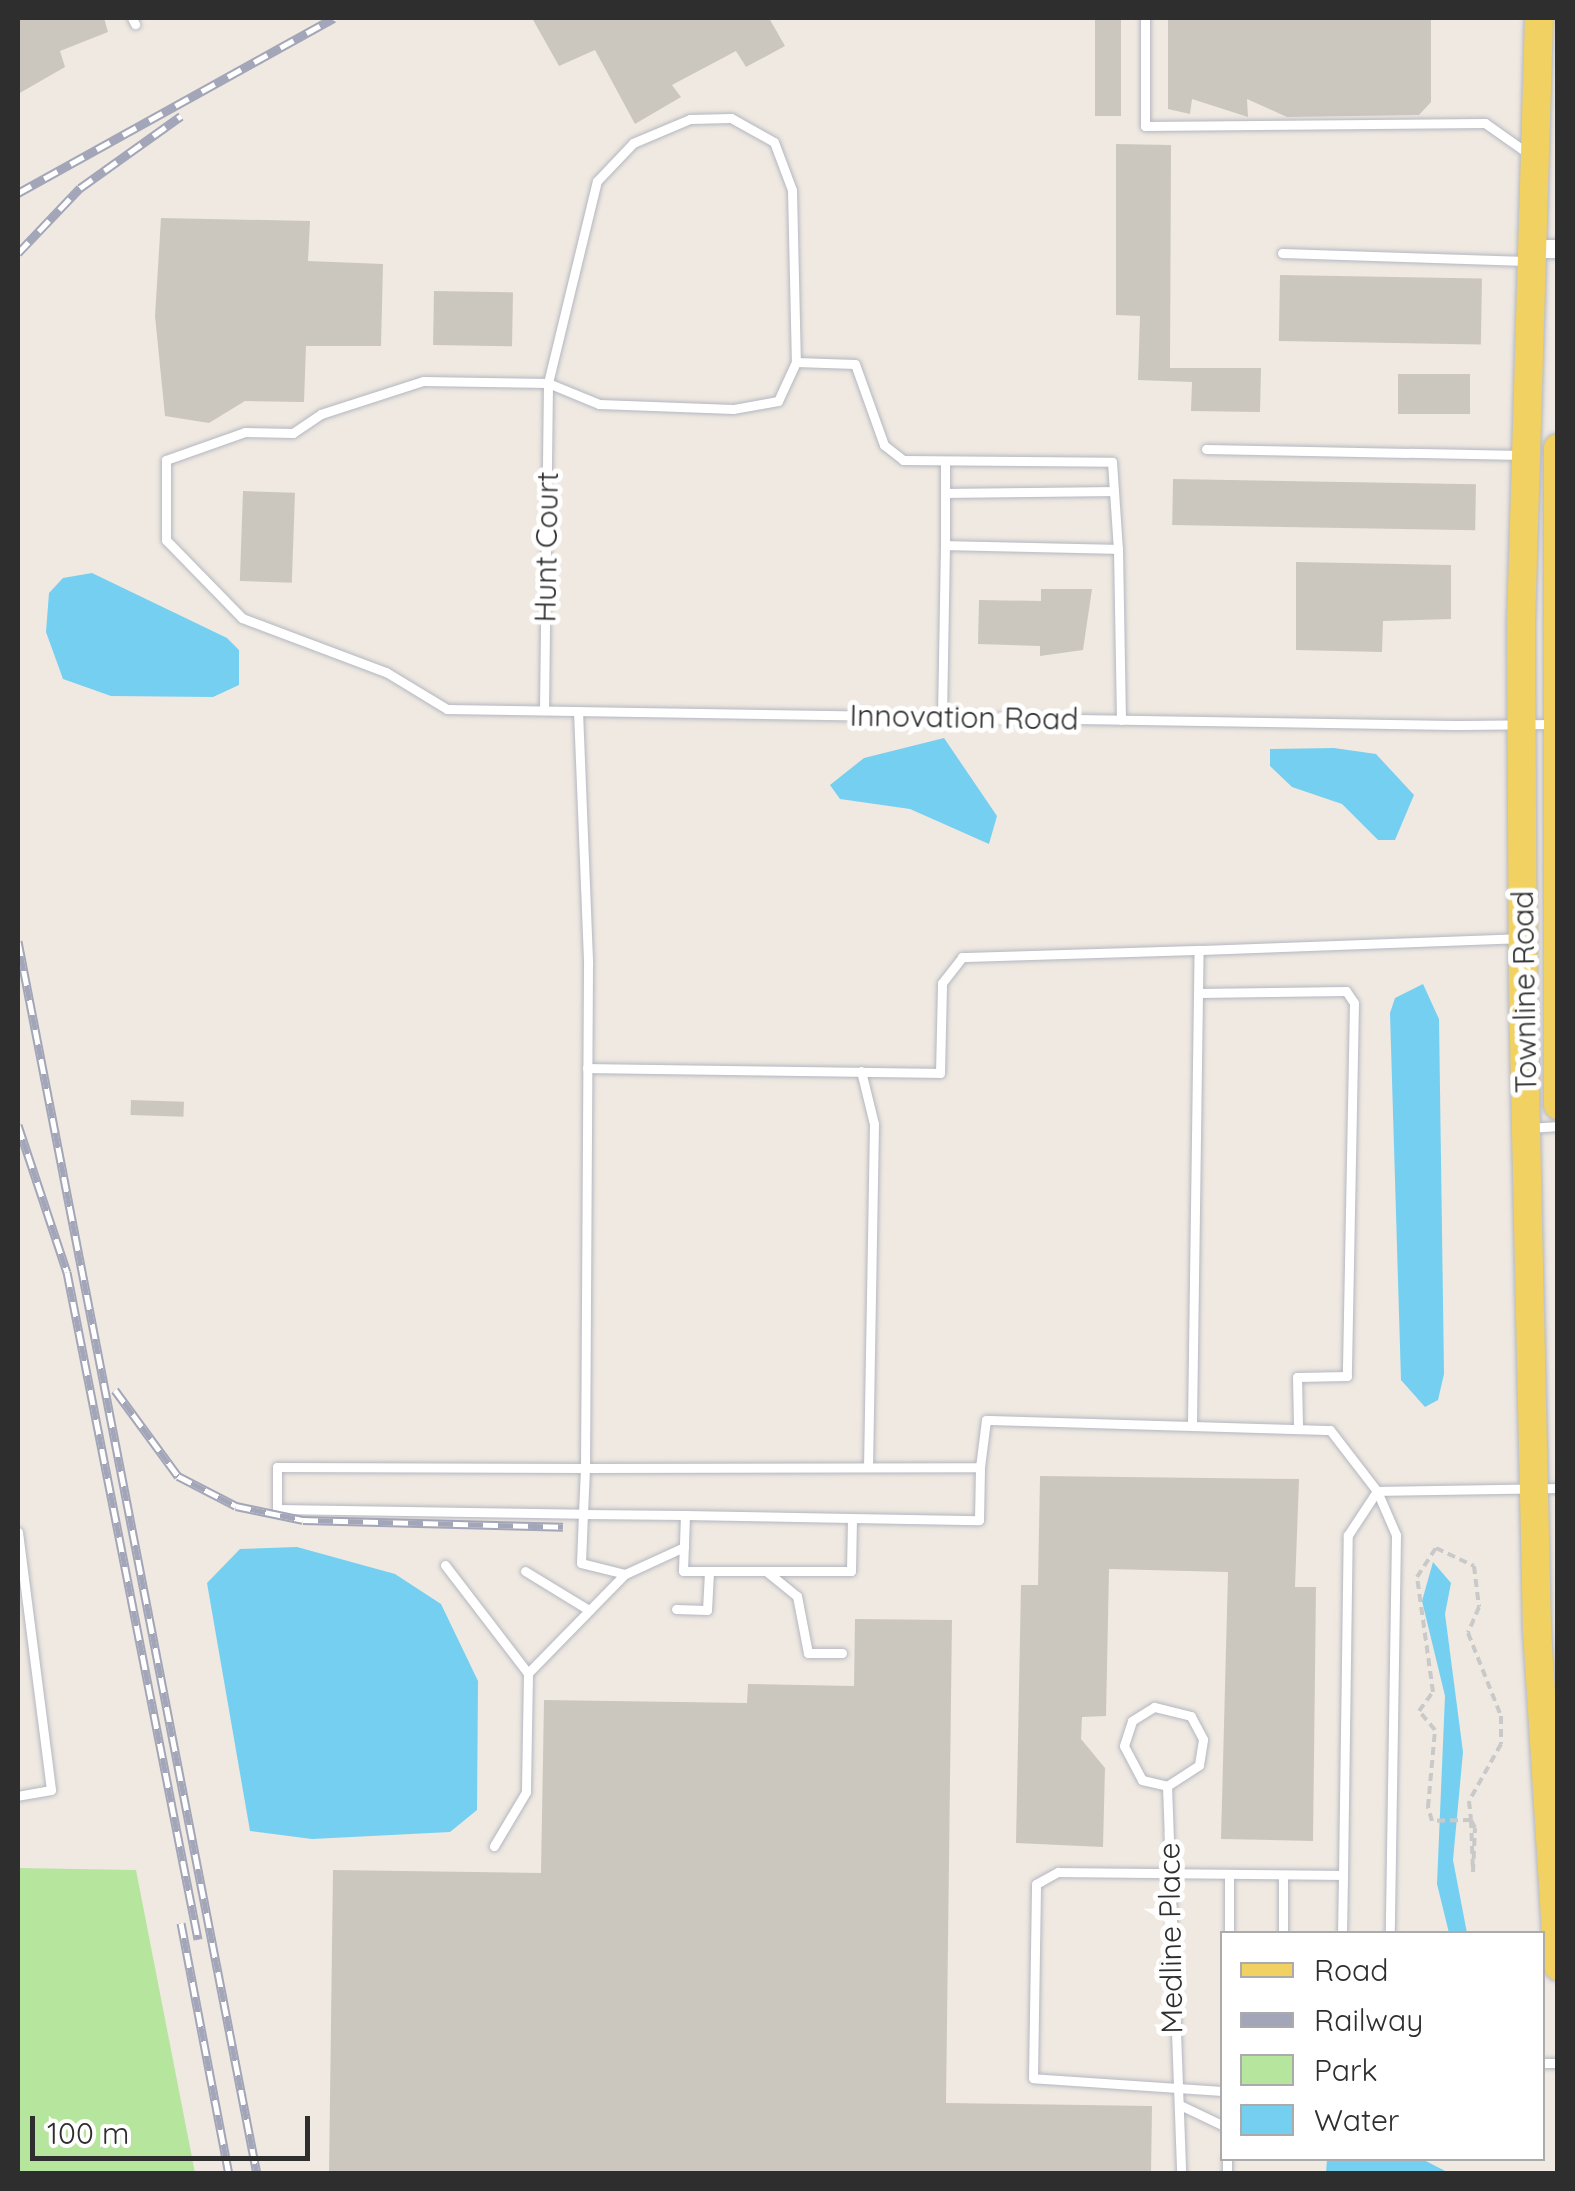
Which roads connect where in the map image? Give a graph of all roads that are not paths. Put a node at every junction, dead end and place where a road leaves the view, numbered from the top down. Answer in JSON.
{"nodes":[{"id":1,"x":1145,"y":18,"type":"edge"},
{"id":2,"x":1539,"y":18,"type":"edge"},
{"id":3,"x":1536,"y":166,"type":"junction"},
{"id":4,"x":1282,"y":253,"type":"dead end"},
{"id":5,"x":1542,"y":253,"type":"edge"},
{"id":6,"x":796,"y":362,"type":"junction"},
{"id":7,"x":548,"y":384,"type":"junction"},
{"id":8,"x":1558,"y":448,"type":"edge"},
{"id":9,"x":1206,"y":449,"type":"dead end"},
{"id":10,"x":1526,"y":455,"type":"junction"},
{"id":11,"x":945,"y":462,"type":"junction"},
{"id":12,"x":945,"y":492,"type":"junction"},
{"id":13,"x":1114,"y":492,"type":"junction"},
{"id":14,"x":1557,"y":516,"type":"edge"},
{"id":15,"x":945,"y":545,"type":"junction"},
{"id":16,"x":1118,"y":548,"type":"junction"},
{"id":17,"x":544,"y":710,"type":"junction"},
{"id":18,"x":578,"y":710,"type":"junction"},
{"id":19,"x":942,"y":716,"type":"junction"},
{"id":20,"x":1121,"y":720,"type":"junction"},
{"id":21,"x":1521,"y":724,"type":"junction"},
{"id":22,"x":1552,"y":724,"type":"junction"},
{"id":23,"x":1555,"y":782,"type":"edge"},
{"id":24,"x":1522,"y":937,"type":"junction"},
{"id":25,"x":1199,"y":950,"type":"junction"},
{"id":26,"x":1198,"y":993,"type":"junction"},
{"id":27,"x":586,"y":1068,"type":"junction"},
{"id":28,"x":861,"y":1072,"type":"junction"},
{"id":29,"x":1558,"y":1105,"type":"edge"},
{"id":30,"x":1558,"y":1126,"type":"edge"},
{"id":31,"x":1526,"y":1128,"type":"junction"},
{"id":32,"x":1192,"y":1423,"type":"junction"},
{"id":33,"x":1298,"y":1426,"type":"junction"},
{"id":34,"x":868,"y":1466,"type":"junction"},
{"id":35,"x":980,"y":1467,"type":"junction"},
{"id":36,"x":585,"y":1468,"type":"junction"},
{"id":37,"x":1546,"y":1486,"type":"edge"},
{"id":38,"x":1378,"y":1492,"type":"junction"},
{"id":39,"x":584,"y":1514,"type":"junction"},
{"id":40,"x":685,"y":1515,"type":"junction"},
{"id":41,"x":852,"y":1518,"type":"junction"},
{"id":42,"x":18,"y":1532,"type":"edge"},
{"id":43,"x":684,"y":1548,"type":"junction"},
{"id":44,"x":445,"y":1565,"type":"dead end"},
{"id":45,"x":525,"y":1570,"type":"dead end"},
{"id":46,"x":708,"y":1571,"type":"junction"},
{"id":47,"x":766,"y":1571,"type":"junction"},
{"id":48,"x":625,"y":1574,"type":"junction"},
{"id":49,"x":676,"y":1609,"type":"dead end"},
{"id":50,"x":589,"y":1610,"type":"junction"},
{"id":51,"x":842,"y":1653,"type":"dead end"},
{"id":52,"x":528,"y":1673,"type":"junction"},
{"id":53,"x":1168,"y":1786,"type":"junction"},
{"id":54,"x":18,"y":1796,"type":"edge"},
{"id":55,"x":494,"y":1846,"type":"dead end"},
{"id":56,"x":1343,"y":1875,"type":"junction"},
{"id":57,"x":1170,"y":1876,"type":"junction"},
{"id":58,"x":1229,"y":1876,"type":"junction"},
{"id":59,"x":1283,"y":1876,"type":"junction"},
{"id":60,"x":1229,"y":1931,"type":"edge"},
{"id":61,"x":1283,"y":1931,"type":"edge"},
{"id":62,"x":1342,"y":1931,"type":"edge"},
{"id":63,"x":1390,"y":1931,"type":"edge"},
{"id":64,"x":1558,"y":1966,"type":"edge"},
{"id":65,"x":1173,"y":2091,"type":"junction"},
{"id":66,"x":1220,"y":2091,"type":"edge"},
{"id":67,"x":1180,"y":2105,"type":"junction"},
{"id":68,"x":1220,"y":2124,"type":"edge"},
{"id":69,"x":1180,"y":2174,"type":"edge"}],
"edges":[{"from":1,"to":3,"type":"lane"},
{"from":2,"to":3,"type":"main road","name":"Townline Road"},
{"from":3,"to":5,"type":"main road","name":"Townline Road"},
{"from":4,"to":5,"type":"lane"},
{"from":5,"to":10,"type":"main road","name":"Townline Road"},
{"from":6,"to":7,"type":"lane"},
{"from":6,"to":7,"type":"lane"},
{"from":6,"to":11,"type":"lane"},
{"from":7,"to":17,"type":"lane","name":"Hunt Court"},
{"from":7,"to":17,"type":"lane","name":"Innovation Road"},
{"from":8,"to":14,"type":"main road","name":"Townline Road"},
{"from":9,"to":10,"type":"lane"},
{"from":10,"to":21,"type":"main road","name":"Townline Road"},
{"from":11,"to":12,"type":"lane"},
{"from":11,"to":13,"type":"lane"},
{"from":12,"to":13,"type":"lane"},
{"from":12,"to":15,"type":"lane"},
{"from":13,"to":16,"type":"lane"},
{"from":14,"to":22,"type":"main road","name":"Townline Road"},
{"from":15,"to":16,"type":"lane"},
{"from":15,"to":19,"type":"lane"},
{"from":16,"to":20,"type":"lane"},
{"from":17,"to":18,"type":"lane","name":"Innovation Road"},
{"from":18,"to":19,"type":"lane","name":"Innovation Road"},
{"from":18,"to":27,"type":"lane"},
{"from":19,"to":20,"type":"lane","name":"Innovation Road"},
{"from":20,"to":21,"type":"lane","name":"Innovation Road"},
{"from":21,"to":22,"type":"lane","name":"Innovation Road"},
{"from":21,"to":24,"type":"main road","name":"Townline Road"},
{"from":22,"to":23,"type":"main road","name":"Townline Road"},
{"from":23,"to":29,"type":"main road","name":"Townline Road"},
{"from":24,"to":25,"type":"lane"},
{"from":24,"to":31,"type":"main road","name":"Townline Road"},
{"from":25,"to":26,"type":"lane"},
{"from":25,"to":28,"type":"lane"},
{"from":26,"to":32,"type":"lane"},
{"from":26,"to":33,"type":"lane"},
{"from":27,"to":28,"type":"lane"},
{"from":27,"to":36,"type":"lane"},
{"from":28,"to":34,"type":"lane"},
{"from":30,"to":31,"type":"lane"},
{"from":31,"to":37,"type":"main road","name":"Townline Road"},
{"from":32,"to":33,"type":"lane"},
{"from":32,"to":35,"type":"lane"},
{"from":33,"to":38,"type":"lane"},
{"from":34,"to":35,"type":"lane"},
{"from":34,"to":36,"type":"lane"},
{"from":35,"to":41,"type":"lane"},
{"from":36,"to":39,"type":"lane"},
{"from":36,"to":39,"type":"lane"},
{"from":37,"to":38,"type":"lane"},
{"from":37,"to":64,"type":"main road","name":"Townline Road"},
{"from":38,"to":56,"type":"lane"},
{"from":38,"to":63,"type":"lane"},
{"from":39,"to":40,"type":"lane"},
{"from":39,"to":48,"type":"lane"},
{"from":40,"to":41,"type":"lane"},
{"from":40,"to":43,"type":"lane"},
{"from":41,"to":47,"type":"lane"},
{"from":42,"to":54,"type":"lane"},
{"from":43,"to":46,"type":"lane"},
{"from":43,"to":48,"type":"lane"},
{"from":44,"to":52,"type":"lane"},
{"from":45,"to":50,"type":"lane"},
{"from":46,"to":47,"type":"lane"},
{"from":46,"to":49,"type":"lane"},
{"from":47,"to":51,"type":"lane"},
{"from":48,"to":50,"type":"lane"},
{"from":50,"to":52,"type":"lane"},
{"from":52,"to":55,"type":"lane"},
{"from":53,"to":53,"type":"lane"},
{"from":53,"to":57,"type":"lane","name":"Medline Place"},
{"from":56,"to":59,"type":"lane"},
{"from":56,"to":62,"type":"lane"},
{"from":57,"to":58,"type":"lane"},
{"from":57,"to":65,"type":"lane","name":"Medline Place"},
{"from":57,"to":65,"type":"lane"},
{"from":58,"to":59,"type":"lane"},
{"from":58,"to":60,"type":"lane"},
{"from":59,"to":61,"type":"lane"},
{"from":65,"to":66,"type":"lane"},
{"from":65,"to":67,"type":"lane","name":"Medline Place"},
{"from":67,"to":68,"type":"lane"},
{"from":67,"to":69,"type":"lane","name":"Medline Place"}]}
